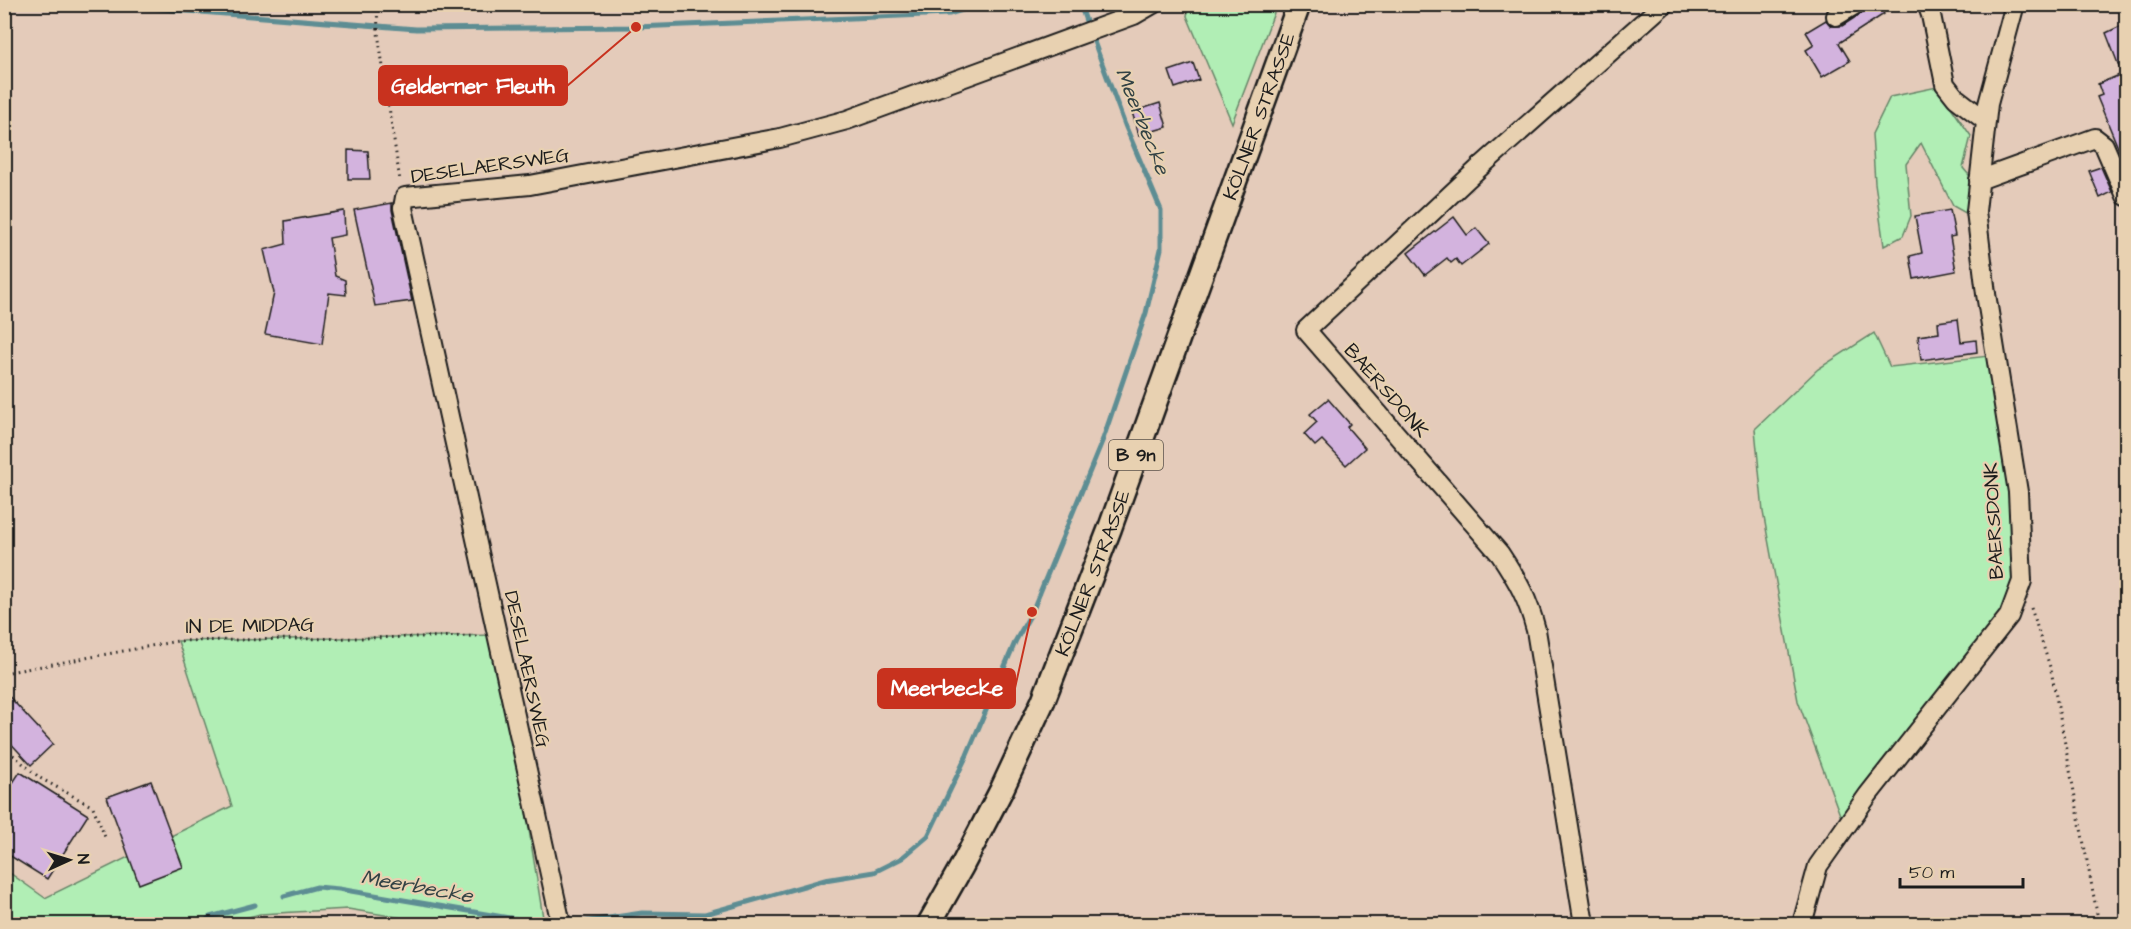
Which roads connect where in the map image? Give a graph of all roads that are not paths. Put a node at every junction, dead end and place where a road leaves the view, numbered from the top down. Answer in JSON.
{"nodes":[{"id":1,"x":1153,"y":4,"type":"edge"},
{"id":2,"x":1299,"y":4,"type":"edge"},
{"id":3,"x":1664,"y":4,"type":"edge"},
{"id":4,"x":1856,"y":4,"type":"edge"},
{"id":5,"x":1927,"y":4,"type":"edge"},
{"id":6,"x":2014,"y":4,"type":"edge"},
{"id":7,"x":1836,"y":16,"type":"dead end"},
{"id":8,"x":1986,"y":121,"type":"junction"},
{"id":9,"x":1979,"y":180,"type":"junction"},
{"id":10,"x":2127,"y":196,"type":"edge"},
{"id":11,"x":561,"y":924,"type":"edge"},
{"id":12,"x":929,"y":924,"type":"edge"},
{"id":13,"x":1587,"y":924,"type":"edge"},
{"id":14,"x":1802,"y":924,"type":"edge"}],
"edges":[{"from":1,"to":11,"type":"street","name":"DESELAERSWEG"},
{"from":2,"to":12,"type":"main road","name":"KÖLNER STRASSE","number":"B 9n"},
{"from":3,"to":13,"type":"street","name":"BAERSDONK"},
{"from":4,"to":7,"type":"street"},
{"from":5,"to":8,"type":"street"},
{"from":6,"to":8,"type":"street","name":"BAERSDONK"},
{"from":8,"to":9,"type":"street","name":"BAERSDONK"},
{"from":9,"to":10,"type":"street"},
{"from":9,"to":14,"type":"street","name":"BAERSDONK"}]}
